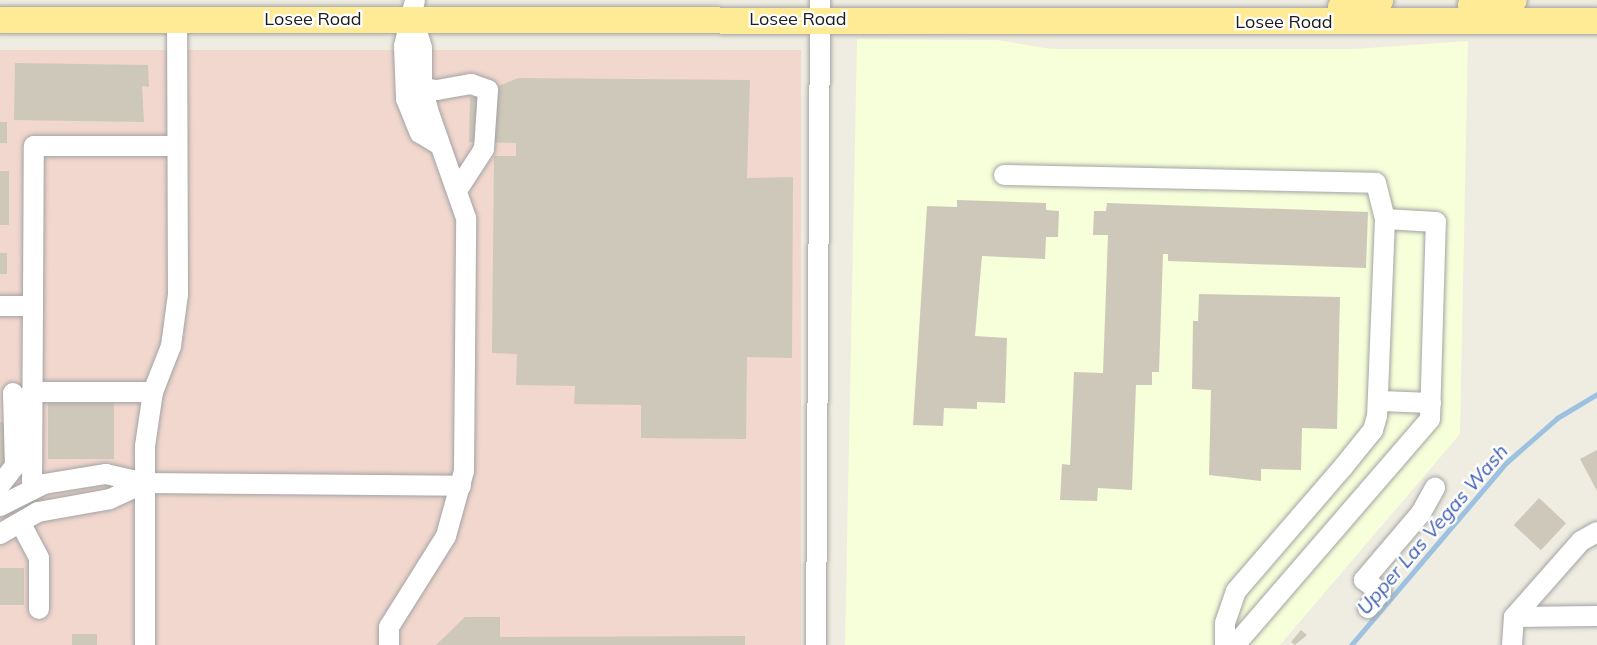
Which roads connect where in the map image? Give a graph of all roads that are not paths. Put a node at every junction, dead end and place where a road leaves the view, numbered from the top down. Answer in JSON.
{"nodes":[{"id":1,"x":1514,"y":0,"type":"edge"},
{"id":2,"x":414,"y":9,"type":"edge"},
{"id":3,"x":820,"y":9,"type":"edge"},
{"id":4,"x":1382,"y":11,"type":"edge"},
{"id":5,"x":177,"y":19,"type":"junction"},
{"id":6,"x":0,"y":20,"type":"edge"},
{"id":7,"x":1597,"y":21,"type":"edge"},
{"id":8,"x":422,"y":88,"type":"junction"},
{"id":9,"x":438,"y":144,"type":"junction"},
{"id":10,"x":177,"y":146,"type":"junction"},
{"id":11,"x":1004,"y":175,"type":"dead end"},
{"id":12,"x":458,"y":189,"type":"junction"},
{"id":13,"x":1385,"y":219,"type":"junction"},
{"id":14,"x":0,"y":306,"type":"edge"},
{"id":15,"x":32,"y":306,"type":"junction"},
{"id":16,"x":22,"y":392,"type":"junction"},
{"id":17,"x":153,"y":392,"type":"junction"},
{"id":18,"x":1381,"y":401,"type":"junction"},
{"id":19,"x":1431,"y":403,"type":"junction"},
{"id":20,"x":145,"y":483,"type":"junction"},
{"id":21,"x":0,"y":484,"type":"edge"},
{"id":22,"x":461,"y":486,"type":"junction"},
{"id":23,"x":1435,"y":488,"type":"dead end"},
{"id":24,"x":32,"y":490,"type":"junction"},
{"id":25,"x":0,"y":506,"type":"edge"},
{"id":26,"x":21,"y":524,"type":"junction"},
{"id":27,"x":1597,"y":532,"type":"edge"},
{"id":28,"x":0,"y":534,"type":"edge"},
{"id":29,"x":1368,"y":608,"type":"dead end"},
{"id":30,"x":39,"y":609,"type":"dead end"},
{"id":31,"x":1597,"y":616,"type":"edge"},
{"id":32,"x":1514,"y":617,"type":"junction"},
{"id":33,"x":145,"y":645,"type":"edge"},
{"id":34,"x":388,"y":645,"type":"edge"},
{"id":35,"x":816,"y":645,"type":"edge"},
{"id":36,"x":1225,"y":645,"type":"edge"},
{"id":37,"x":1235,"y":645,"type":"edge"},
{"id":38,"x":1512,"y":645,"type":"edge"}],
"edges":[{"from":1,"to":4,"type":"main road"},
{"from":2,"to":3,"type":"main road","name":"Losee Road"},
{"from":2,"to":5,"type":"main road","name":"Losee Road"},
{"from":2,"to":8,"type":"lane"},
{"from":2,"to":9,"type":"lane"},
{"from":3,"to":4,"type":"main road","name":"Losee Road"},
{"from":3,"to":35,"type":"lane"},
{"from":4,"to":7,"type":"main road","name":"Losee Road"},
{"from":5,"to":6,"type":"main road","name":"Losee Road"},
{"from":5,"to":10,"type":"lane"},
{"from":8,"to":9,"type":"lane"},
{"from":8,"to":12,"type":"lane"},
{"from":9,"to":12,"type":"lane"},
{"from":10,"to":15,"type":"lane"},
{"from":10,"to":17,"type":"lane"},
{"from":11,"to":13,"type":"lane"},
{"from":12,"to":22,"type":"lane"},
{"from":13,"to":18,"type":"lane"},
{"from":13,"to":19,"type":"lane"},
{"from":14,"to":15,"type":"lane"},
{"from":15,"to":16,"type":"lane"},
{"from":16,"to":17,"type":"lane"},
{"from":16,"to":21,"type":"lane"},
{"from":16,"to":24,"type":"lane"},
{"from":17,"to":20,"type":"lane"},
{"from":18,"to":19,"type":"lane"},
{"from":18,"to":36,"type":"lane"},
{"from":19,"to":37,"type":"lane"},
{"from":20,"to":22,"type":"lane"},
{"from":20,"to":24,"type":"lane"},
{"from":20,"to":26,"type":"lane"},
{"from":20,"to":33,"type":"lane"},
{"from":22,"to":34,"type":"lane"},
{"from":23,"to":29,"type":"lane"},
{"from":24,"to":25,"type":"lane"},
{"from":26,"to":28,"type":"lane"},
{"from":26,"to":30,"type":"lane"},
{"from":27,"to":32,"type":"lane"},
{"from":31,"to":32,"type":"lane"},
{"from":32,"to":38,"type":"lane"}]}
